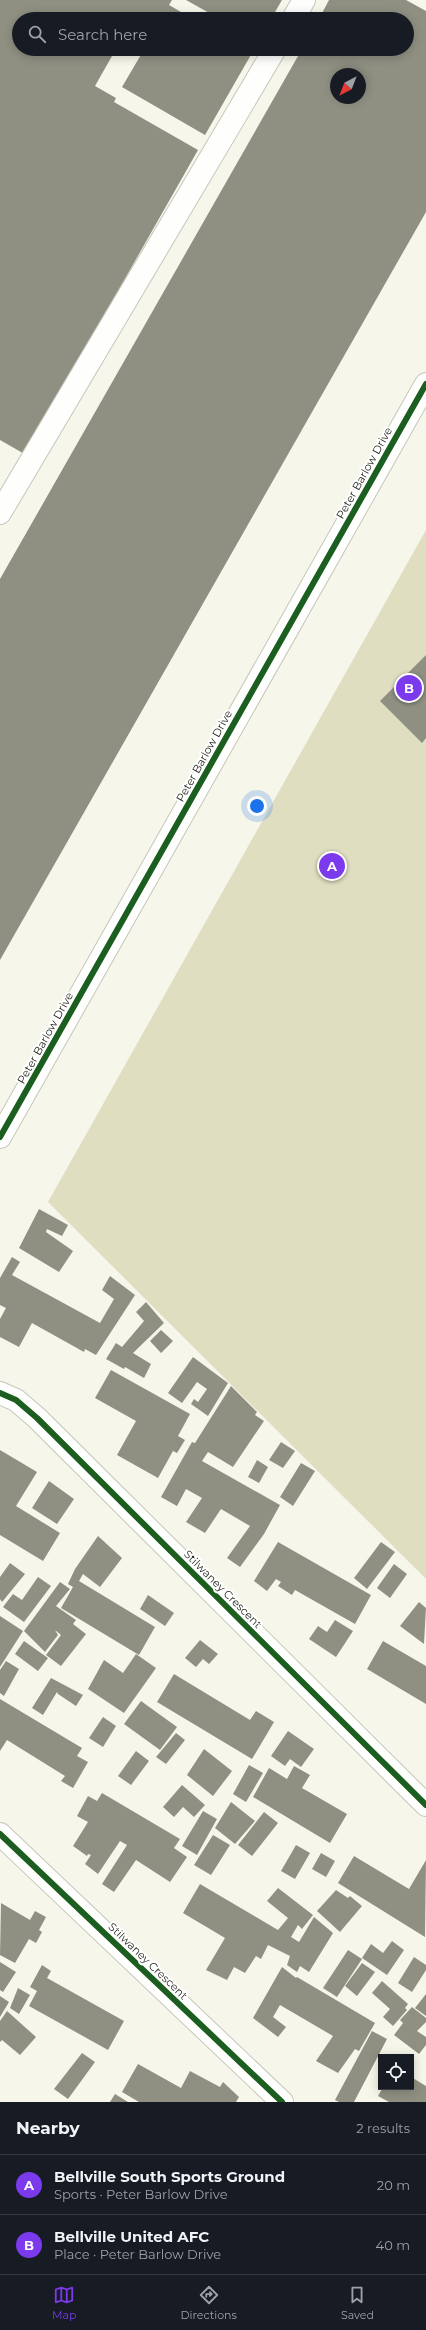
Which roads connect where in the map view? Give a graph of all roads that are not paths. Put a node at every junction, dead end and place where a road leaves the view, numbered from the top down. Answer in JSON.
{"nodes":[{"id":1,"x":304,"y":0,"type":"edge"},
{"id":2,"x":297,"y":12,"type":"edge"},
{"id":3,"x":271,"y":56,"type":"edge"},
{"id":4,"x":426,"y":384,"type":"edge"},
{"id":5,"x":0,"y":513,"type":"edge"},
{"id":6,"x":0,"y":1137,"type":"edge"},
{"id":7,"x":0,"y":1393,"type":"edge"},
{"id":8,"x":426,"y":1805,"type":"edge"},
{"id":9,"x":0,"y":1834,"type":"edge"},
{"id":10,"x":282,"y":2102,"type":"edge"}],
"edges":[{"from":1,"to":2,"type":"street"},
{"from":3,"to":5,"type":"street"},
{"from":4,"to":6,"type":"street","name":"Peter Barlow Drive"},
{"from":7,"to":8,"type":"street","name":"Stilwaney Crescent"},
{"from":9,"to":10,"type":"street","name":"Stilwaney Crescent"}]}
